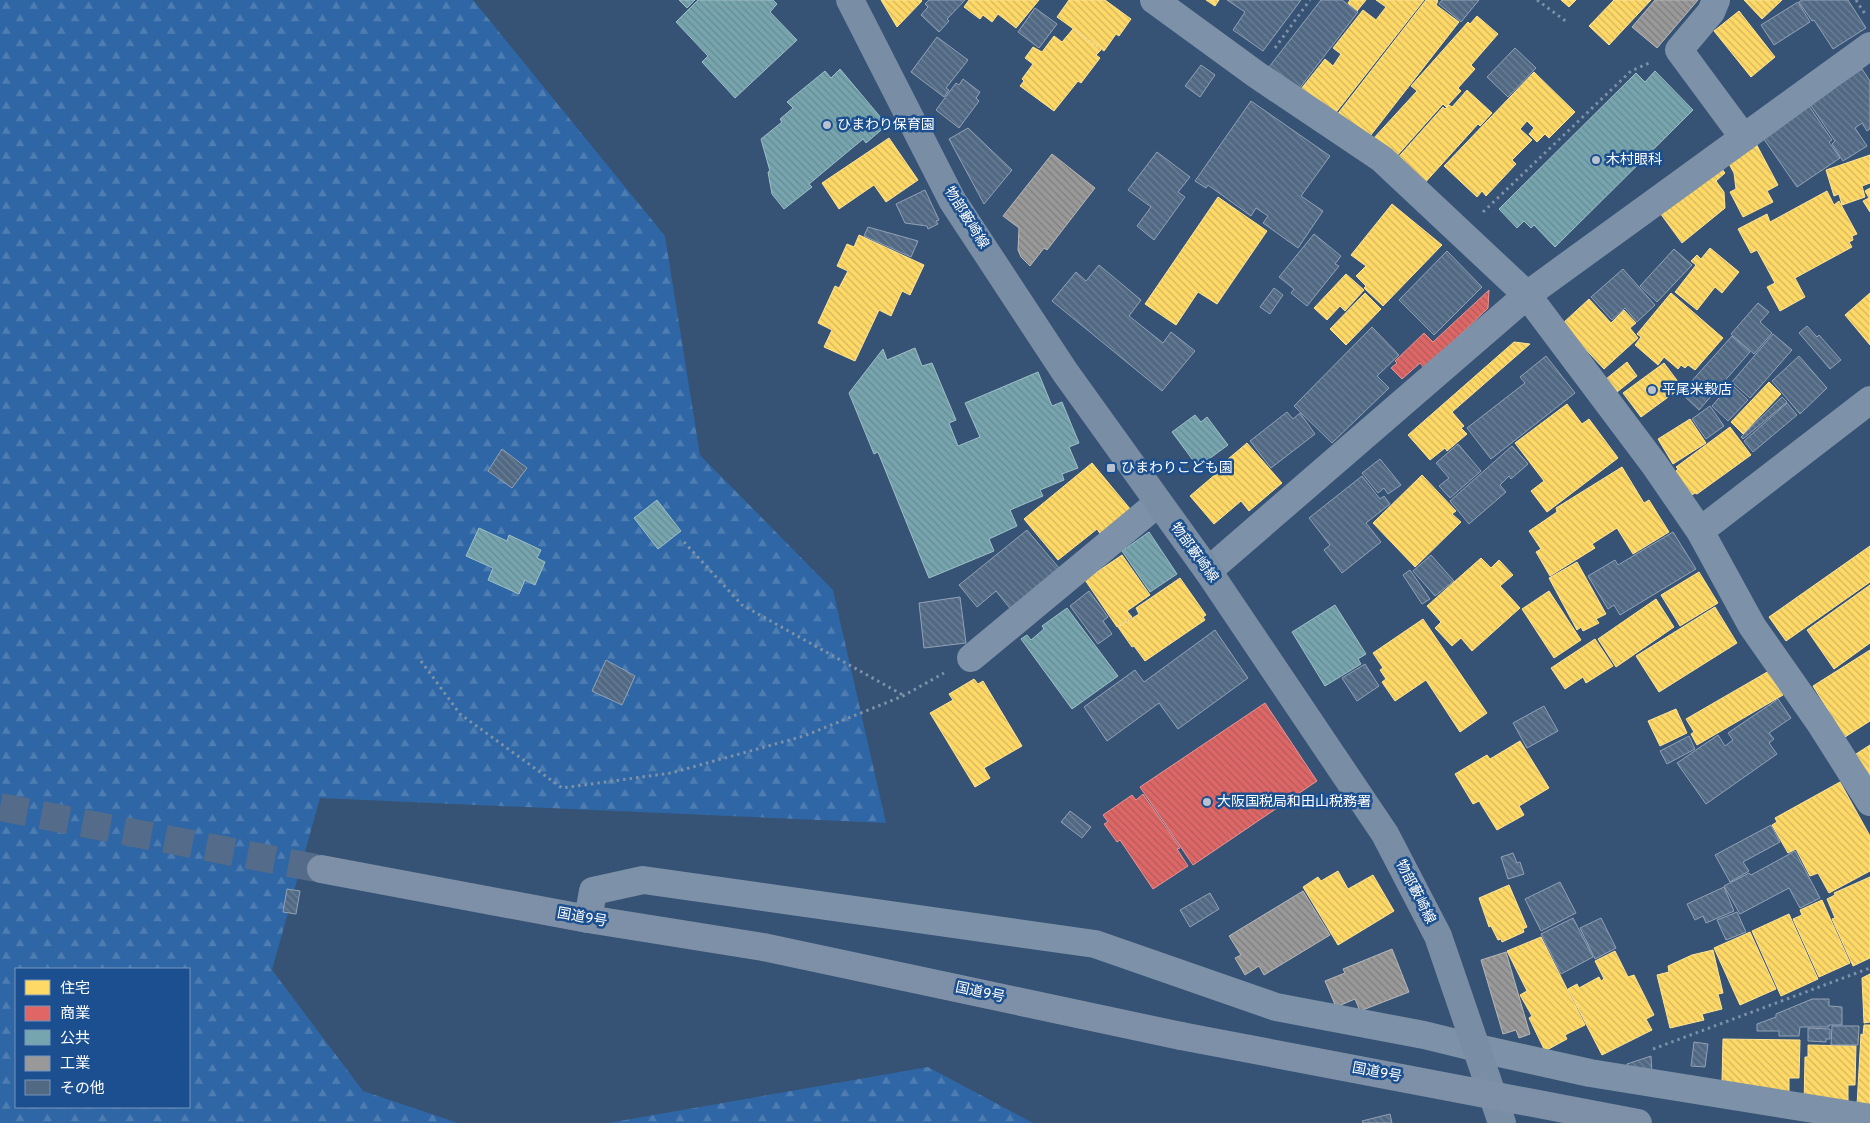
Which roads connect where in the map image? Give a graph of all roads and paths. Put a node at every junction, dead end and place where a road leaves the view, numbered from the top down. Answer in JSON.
{"nodes":[{"id":1,"x":850,"y":0,"type":"edge"},
{"id":2,"x":1154,"y":0,"type":"edge"},
{"id":3,"x":1310,"y":0,"type":"edge"},
{"id":4,"x":1537,"y":0,"type":"edge"},
{"id":5,"x":1716,"y":0,"type":"edge"},
{"id":6,"x":1856,"y":0,"type":"edge"},
{"id":7,"x":1865,"y":15,"type":"dead end"},
{"id":8,"x":1567,"y":22,"type":"dead end"},
{"id":9,"x":1870,"y":46,"type":"edge"},
{"id":10,"x":1679,"y":50,"type":"junction"},
{"id":11,"x":1256,"y":75,"type":"junction"},
{"id":12,"x":1744,"y":138,"type":"junction"},
{"id":13,"x":1461,"y":233,"type":"junction"},
{"id":14,"x":1527,"y":295,"type":"junction"},
{"id":15,"x":1870,"y":400,"type":"edge"},
{"id":16,"x":1158,"y":503,"type":"junction"},
{"id":17,"x":1700,"y":531,"type":"junction"},
{"id":18,"x":684,"y":542,"type":"dead end"},
{"id":19,"x":1208,"y":571,"type":"junction"},
{"id":20,"x":971,"y":658,"type":"joint"},
{"id":21,"x":421,"y":662,"type":"dead end"},
{"id":22,"x":903,"y":696,"type":"junction"},
{"id":23,"x":1870,"y":802,"type":"edge"},
{"id":24,"x":322,"y":869,"type":"tunnel mouth"},
{"id":25,"x":588,"y":919,"type":"junction"},
{"id":26,"x":1870,"y":968,"type":"edge"},
{"id":27,"x":1477,"y":1048,"type":"junction"},
{"id":28,"x":1646,"y":1052,"type":"dead end"},
{"id":29,"x":1870,"y":1118,"type":"edge"},
{"id":30,"x":1502,"y":1123,"type":"edge"},
{"id":31,"x":1638,"y":1123,"type":"edge"}],
"edges":[{"from":1,"to":16,"type":"main road","name":"物部藪崎線"},
{"from":2,"to":11,"type":"street"},
{"from":3,"to":11,"type":"path"},
{"from":4,"to":8,"type":"path"},
{"from":5,"to":10,"type":"street"},
{"from":6,"to":7,"type":"path"},
{"from":9,"to":12,"type":"street"},
{"from":10,"to":12,"type":"street"},
{"from":10,"to":13,"type":"path"},
{"from":11,"to":13,"type":"street"},
{"from":12,"to":14,"type":"street"},
{"from":13,"to":14,"type":"street"},
{"from":14,"to":17,"type":"street"},
{"from":14,"to":19,"type":"street"},
{"from":15,"to":17,"type":"street"},
{"from":16,"to":19,"type":"main road","name":"物部藪崎線"},
{"from":16,"to":20,"type":"street"},
{"from":17,"to":23,"type":"street"},
{"from":18,"to":22,"type":"path"},
{"from":19,"to":27,"type":"main road","name":"物部藪崎線"},
{"from":20,"to":22,"type":"path"},
{"from":21,"to":22,"type":"path"},
{"from":24,"to":25,"type":"highway","name":"国道9号"},
{"from":25,"to":27,"type":"street"},
{"from":25,"to":31,"type":"highway","name":"国道9号","bridge":true},
{"from":26,"to":28,"type":"path"},
{"from":27,"to":29,"type":"street"},
{"from":27,"to":30,"type":"main road","name":"物部藪崎線"}]}
